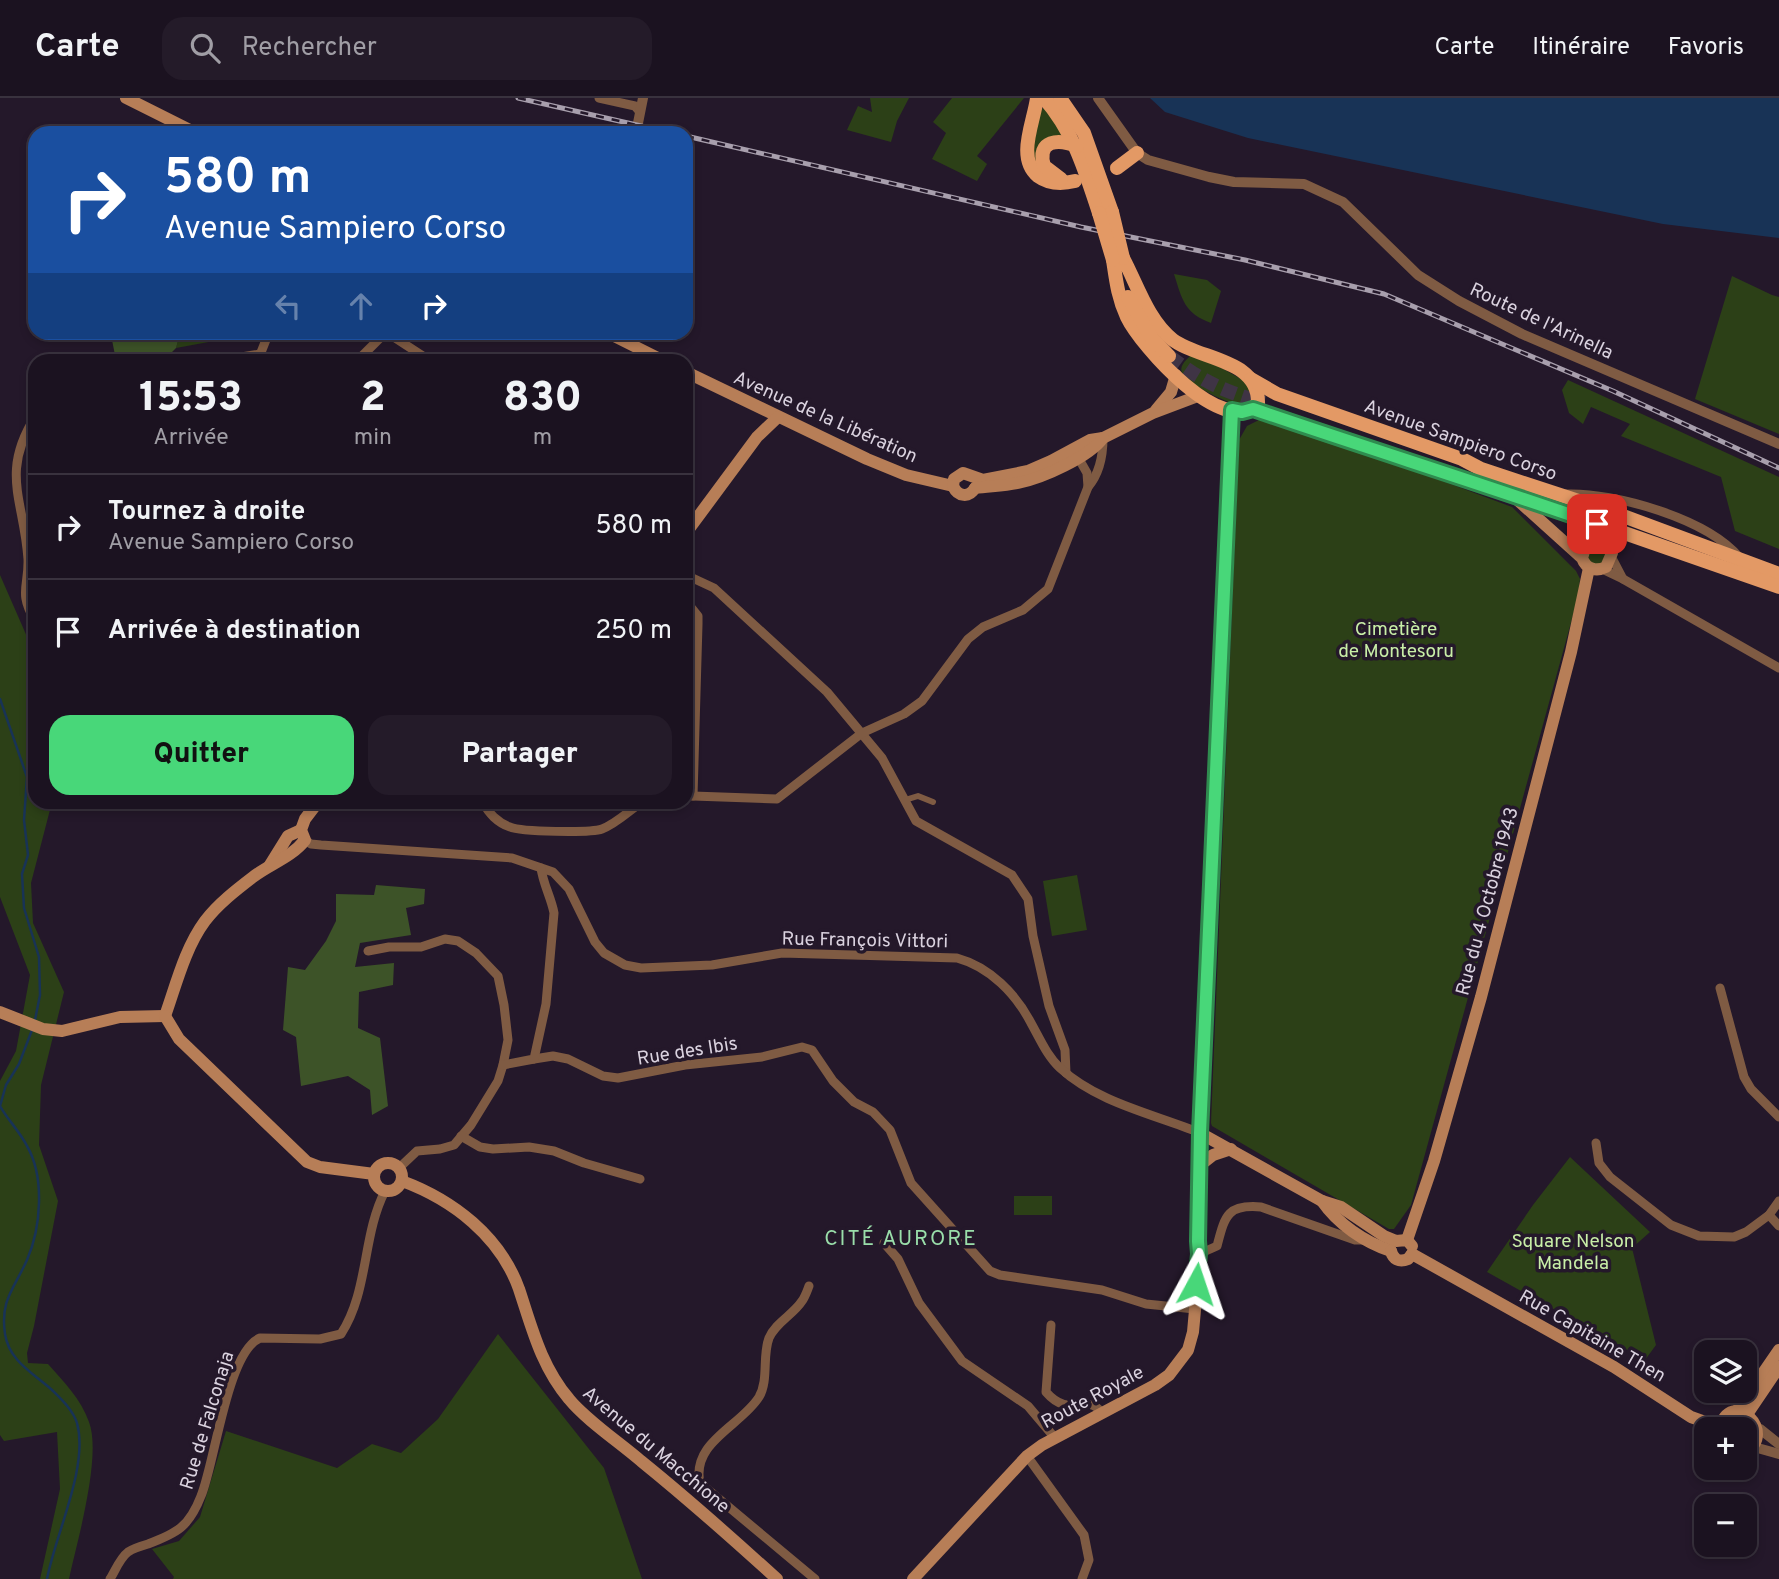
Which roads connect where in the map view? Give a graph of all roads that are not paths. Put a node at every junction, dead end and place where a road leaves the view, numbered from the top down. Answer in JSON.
{"nodes":[{"id":1,"x":127,"y":98,"type":"edge"},
{"id":2,"x":599,"y":98,"type":"edge"},
{"id":3,"x":643,"y":98,"type":"edge"},
{"id":4,"x":1037,"y":98,"type":"edge"},
{"id":5,"x":1044,"y":98,"type":"edge"},
{"id":6,"x":1059,"y":98,"type":"edge"},
{"id":7,"x":1098,"y":98,"type":"edge"},
{"id":8,"x":640,"y":112,"type":"junction"},
{"id":9,"x":182,"y":126,"type":"edge"},
{"id":10,"x":637,"y":126,"type":"edge"},
{"id":11,"x":1077,"y":146,"type":"junction"},
{"id":12,"x":1137,"y":153,"type":"junction"},
{"id":13,"x":1116,"y":168,"type":"dead end"},
{"id":14,"x":1105,"y":212,"type":"junction"},
{"id":15,"x":1118,"y":258,"type":"junction"},
{"id":16,"x":378,"y":340,"type":"edge"},
{"id":17,"x":398,"y":340,"type":"edge"},
{"id":18,"x":622,"y":340,"type":"edge"},
{"id":19,"x":1191,"y":350,"type":"junction"},
{"id":20,"x":1171,"y":353,"type":"tunnel mouth"},
{"id":21,"x":364,"y":354,"type":"edge"},
{"id":22,"x":420,"y":354,"type":"edge"},
{"id":23,"x":650,"y":354,"type":"edge"},
{"id":24,"x":693,"y":375,"type":"edge"},
{"id":25,"x":1176,"y":375,"type":"junction"},
{"id":26,"x":1251,"y":379,"type":"junction"},
{"id":27,"x":1198,"y":396,"type":"junction"},
{"id":28,"x":1261,"y":403,"type":"junction"},
{"id":29,"x":759,"y":408,"type":"junction"},
{"id":30,"x":1232,"y":410,"type":"junction"},
{"id":31,"x":1153,"y":413,"type":"junction"},
{"id":32,"x":778,"y":417,"type":"junction"},
{"id":33,"x":28,"y":425,"type":"edge"},
{"id":34,"x":757,"y":437,"type":"junction"},
{"id":35,"x":1104,"y":438,"type":"junction"},
{"id":36,"x":1779,"y":444,"type":"edge"},
{"id":37,"x":1082,"y":463,"type":"junction"},
{"id":38,"x":1099,"y":467,"type":"junction"},
{"id":39,"x":1479,"y":476,"type":"junction"},
{"id":40,"x":975,"y":483,"type":"junction"},
{"id":41,"x":1088,"y":487,"type":"junction"},
{"id":42,"x":1511,"y":494,"type":"junction"},
{"id":43,"x":693,"y":524,"type":"edge"},
{"id":44,"x":1618,"y":531,"type":"junction"},
{"id":45,"x":1608,"y":544,"type":"junction"},
{"id":46,"x":1612,"y":558,"type":"junction"},
{"id":47,"x":28,"y":560,"type":"edge"},
{"id":48,"x":28,"y":560,"type":"edge"},
{"id":49,"x":1591,"y":565,"type":"junction"},
{"id":50,"x":1779,"y":574,"type":"edge"},
{"id":51,"x":693,"y":578,"type":"edge"},
{"id":52,"x":1623,"y":579,"type":"junction"},
{"id":53,"x":1779,"y":587,"type":"edge"},
{"id":54,"x":28,"y":610,"type":"edge"},
{"id":55,"x":693,"y":610,"type":"edge"},
{"id":56,"x":1779,"y":668,"type":"edge"},
{"id":57,"x":862,"y":733,"type":"junction"},
{"id":58,"x":693,"y":751,"type":"edge"},
{"id":59,"x":693,"y":796,"type":"edge"},
{"id":60,"x":905,"y":800,"type":"junction"},
{"id":61,"x":933,"y":802,"type":"dead end"},
{"id":62,"x":313,"y":809,"type":"edge"},
{"id":63,"x":488,"y":809,"type":"edge"},
{"id":64,"x":632,"y":809,"type":"edge"},
{"id":65,"x":303,"y":835,"type":"junction"},
{"id":66,"x":541,"y":869,"type":"junction"},
{"id":67,"x":368,"y":951,"type":"dead end"},
{"id":68,"x":1720,"y":988,"type":"dead end"},
{"id":69,"x":0,"y":1012,"type":"edge"},
{"id":70,"x":165,"y":1016,"type":"junction"},
{"id":71,"x":534,"y":1059,"type":"junction"},
{"id":72,"x":503,"y":1065,"type":"junction"},
{"id":73,"x":1066,"y":1073,"type":"junction"},
{"id":74,"x":1779,"y":1117,"type":"edge"},
{"id":75,"x":1200,"y":1133,"type":"junction"},
{"id":76,"x":461,"y":1136,"type":"junction"},
{"id":77,"x":1596,"y":1143,"type":"dead end"},
{"id":78,"x":1231,"y":1150,"type":"junction"},
{"id":79,"x":1199,"y":1166,"type":"junction"},
{"id":80,"x":374,"y":1174,"type":"junction"},
{"id":81,"x":401,"y":1174,"type":"junction"},
{"id":82,"x":640,"y":1179,"type":"dead end"},
{"id":83,"x":385,"y":1191,"type":"junction"},
{"id":84,"x":1322,"y":1201,"type":"junction"},
{"id":85,"x":1779,"y":1201,"type":"edge"},
{"id":86,"x":1769,"y":1214,"type":"junction"},
{"id":87,"x":1368,"y":1225,"type":"junction"},
{"id":88,"x":1779,"y":1226,"type":"edge"},
{"id":89,"x":1349,"y":1228,"type":"junction"},
{"id":90,"x":1329,"y":1230,"type":"junction"},
{"id":91,"x":1364,"y":1240,"type":"junction"},
{"id":92,"x":884,"y":1243,"type":"dead end"},
{"id":93,"x":1398,"y":1244,"type":"junction"},
{"id":94,"x":1199,"y":1254,"type":"junction"},
{"id":95,"x":1412,"y":1254,"type":"junction"},
{"id":96,"x":809,"y":1286,"type":"dead end"},
{"id":97,"x":1195,"y":1310,"type":"junction"},
{"id":98,"x":1051,"y":1325,"type":"dead end"},
{"id":99,"x":1779,"y":1350,"type":"edge"},
{"id":100,"x":1779,"y":1367,"type":"edge"},
{"id":101,"x":1742,"y":1412,"type":"junction"},
{"id":102,"x":1102,"y":1413,"type":"junction"},
{"id":103,"x":1725,"y":1417,"type":"edge"},
{"id":104,"x":1694,"y":1418,"type":"edge"},
{"id":105,"x":1760,"y":1429,"type":"junction"},
{"id":106,"x":1055,"y":1438,"type":"junction"},
{"id":107,"x":1757,"y":1441,"type":"edge"},
{"id":108,"x":1779,"y":1444,"type":"edge"},
{"id":109,"x":1757,"y":1451,"type":"edge"},
{"id":110,"x":1779,"y":1454,"type":"edge"},
{"id":111,"x":1027,"y":1456,"type":"junction"},
{"id":112,"x":110,"y":1579,"type":"edge"},
{"id":113,"x":777,"y":1579,"type":"edge"},
{"id":114,"x":815,"y":1579,"type":"edge"},
{"id":115,"x":913,"y":1579,"type":"edge"},
{"id":116,"x":1082,"y":1579,"type":"edge"}],
"edges":[{"from":1,"to":9,"type":"main road"},
{"from":2,"to":8,"type":"street"},
{"from":3,"to":8,"type":"street"},
{"from":4,"to":11,"type":"main road"},
{"from":5,"to":11,"type":"main road"},
{"from":6,"to":14,"type":"main road"},
{"from":7,"to":12,"type":"street"},
{"from":8,"to":10,"type":"street"},
{"from":11,"to":14,"type":"main road"},
{"from":12,"to":13,"type":"main road"},
{"from":12,"to":36,"type":"street","name":"Route de l'Arinella"},
{"from":14,"to":15,"type":"main road","bridge":true},
{"from":15,"to":19,"type":"main road","name":"Avenue Sampiero Corso"},
{"from":15,"to":20,"type":"main road"},
{"from":15,"to":25,"type":"main road"},
{"from":16,"to":21,"type":"street"},
{"from":17,"to":22,"type":"street"},
{"from":18,"to":23,"type":"main road"},
{"from":19,"to":25,"type":"main road"},
{"from":19,"to":26,"type":"main road","name":"Avenue Sampiero Corso"},
{"from":24,"to":29,"type":"main road","name":"Avenue de la Libération"},
{"from":25,"to":27,"type":"main road"},
{"from":25,"to":31,"type":"main road"},
{"from":26,"to":28,"type":"main road"},
{"from":26,"to":39,"type":"main road","name":"Avenue Sampiero Corso"},
{"from":27,"to":30,"type":"main road"},
{"from":27,"to":31,"type":"main road"},
{"from":28,"to":30,"type":"main road"},
{"from":28,"to":39,"type":"main road","name":"Avenue Sampiero Corso"},
{"from":29,"to":32,"type":"main road","name":"Avenue de la Libération"},
{"from":29,"to":34,"type":"main road"},
{"from":30,"to":75,"type":"main road","name":"Route Royale"},
{"from":31,"to":35,"type":"main road"},
{"from":32,"to":34,"type":"main road"},
{"from":32,"to":40,"type":"main road","name":"Avenue de la Libération"},
{"from":33,"to":47,"type":"street"},
{"from":34,"to":43,"type":"main road"},
{"from":35,"to":37,"type":"main road"},
{"from":35,"to":38,"type":"street"},
{"from":35,"to":40,"type":"main road"},
{"from":37,"to":38,"type":"street"},
{"from":37,"to":40,"type":"main road"},
{"from":37,"to":41,"type":"street"},
{"from":38,"to":41,"type":"street"},
{"from":39,"to":42,"type":"main road","name":"Avenue Sampiero Corso"},
{"from":39,"to":50,"type":"main road","name":"Avenue Sampiero Corso"},
{"from":41,"to":57,"type":"street"},
{"from":42,"to":44,"type":"main road","name":"Avenue Sampiero Corso"},
{"from":42,"to":49,"type":"main road"},
{"from":44,"to":45,"type":"main road"},
{"from":44,"to":53,"type":"main road","name":"Avenue Sampiero Corso"},
{"from":45,"to":46,"type":"main road"},
{"from":45,"to":49,"type":"main road"},
{"from":46,"to":49,"type":"main road"},
{"from":46,"to":52,"type":"street"},
{"from":48,"to":54,"type":"street"},
{"from":49,"to":52,"type":"street"},
{"from":49,"to":93,"type":"main road","name":"Rue du 4 Octobre 1943"},
{"from":51,"to":57,"type":"street"},
{"from":52,"to":56,"type":"street"},
{"from":55,"to":58,"type":"street"},
{"from":57,"to":59,"type":"street"},
{"from":57,"to":60,"type":"street"},
{"from":60,"to":61,"type":"street"},
{"from":60,"to":73,"type":"street"},
{"from":62,"to":65,"type":"main road"},
{"from":63,"to":64,"type":"street"},
{"from":65,"to":66,"type":"street","name":"Rue François Vittori"},
{"from":65,"to":70,"type":"main road"},
{"from":66,"to":71,"type":"street"},
{"from":66,"to":73,"type":"street","name":"Rue François Vittori"},
{"from":67,"to":72,"type":"street"},
{"from":68,"to":74,"type":"street"},
{"from":69,"to":70,"type":"main road"},
{"from":70,"to":80,"type":"main road"},
{"from":71,"to":72,"type":"street","name":"Rue des Ibis"},
{"from":71,"to":97,"type":"street","name":"Rue des Ibis"},
{"from":72,"to":76,"type":"street"},
{"from":73,"to":75,"type":"street","name":"Rue François Vittori"},
{"from":75,"to":78,"type":"main road"},
{"from":75,"to":79,"type":"main road","name":"Route Royale"},
{"from":76,"to":81,"type":"street"},
{"from":76,"to":82,"type":"street"},
{"from":77,"to":86,"type":"street"},
{"from":78,"to":79,"type":"main road"},
{"from":78,"to":84,"type":"main road"},
{"from":79,"to":94,"type":"main road","name":"Route Royale"},
{"from":80,"to":81,"type":"main road"},
{"from":80,"to":83,"type":"main road"},
{"from":81,"to":83,"type":"main road"},
{"from":81,"to":113,"type":"main road","name":"Avenue du Macchione"},
{"from":83,"to":112,"type":"street","name":"Rue de Falconaja"},
{"from":84,"to":87,"type":"main road"},
{"from":84,"to":89,"type":"main road"},
{"from":85,"to":86,"type":"street"},
{"from":86,"to":88,"type":"street"},
{"from":87,"to":89,"type":"street"},
{"from":87,"to":93,"type":"main road"},
{"from":89,"to":90,"type":"street"},
{"from":89,"to":91,"type":"main road"},
{"from":90,"to":91,"type":"street"},
{"from":90,"to":94,"type":"street"},
{"from":91,"to":93,"type":"main road"},
{"from":92,"to":106,"type":"street"},
{"from":93,"to":95,"type":"main road"},
{"from":93,"to":95,"type":"main road"},
{"from":94,"to":97,"type":"main road","name":"Route Royale"},
{"from":95,"to":104,"type":"main road","name":"Rue Capitaine Then"},
{"from":96,"to":114,"type":"street"},
{"from":97,"to":102,"type":"main road","name":"Route Royale"},
{"from":98,"to":102,"type":"street"},
{"from":99,"to":101,"type":"main road"},
{"from":100,"to":101,"type":"main road"},
{"from":101,"to":103,"type":"main road"},
{"from":101,"to":105,"type":"main road"},
{"from":102,"to":106,"type":"main road","name":"Route Royale"},
{"from":105,"to":107,"type":"main road"},
{"from":105,"to":108,"type":"street"},
{"from":106,"to":111,"type":"main road","name":"Route Royale"},
{"from":109,"to":110,"type":"street"},
{"from":111,"to":115,"type":"main road","name":"Route Royale"},
{"from":111,"to":116,"type":"street"}]}
